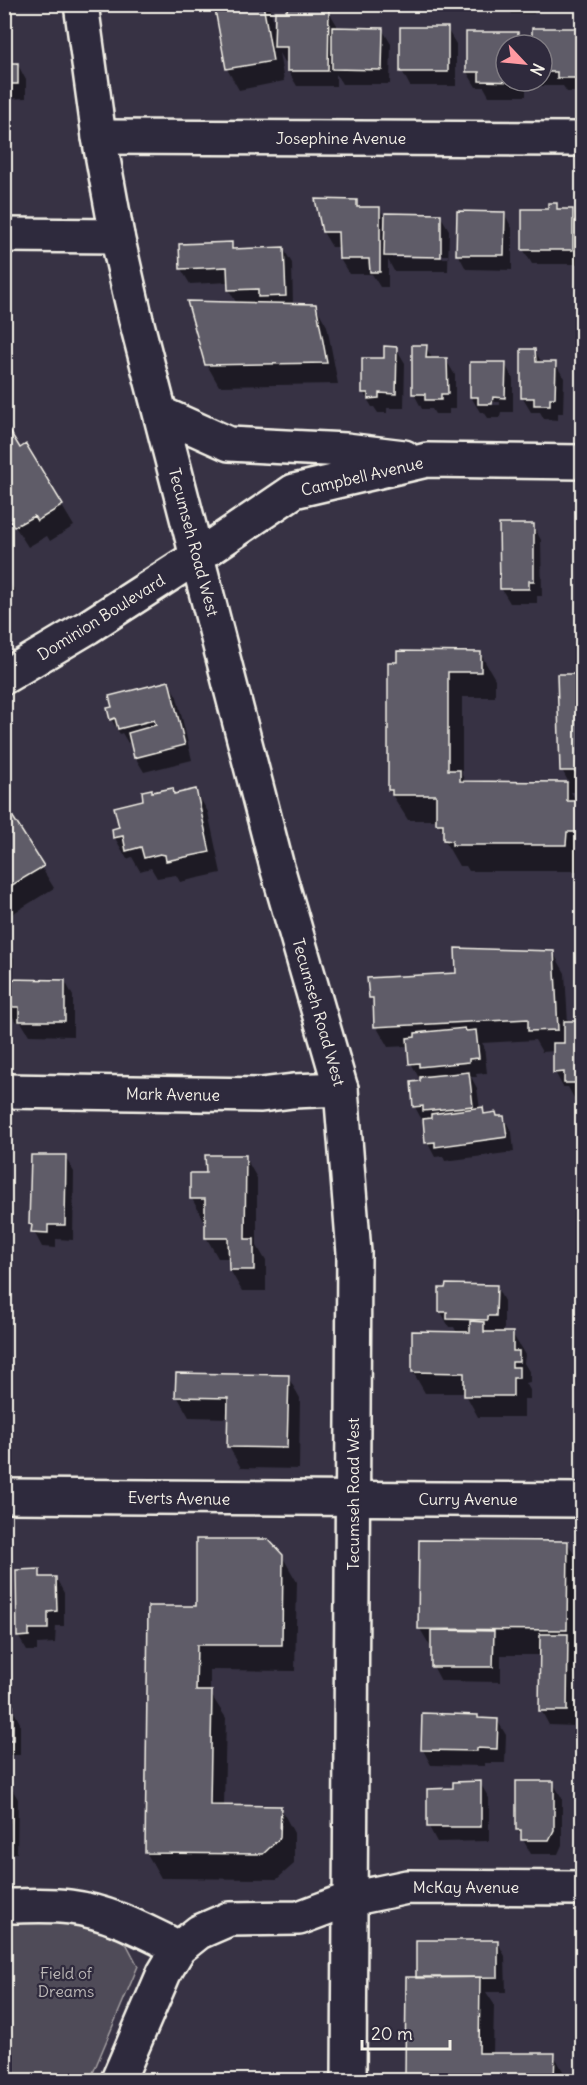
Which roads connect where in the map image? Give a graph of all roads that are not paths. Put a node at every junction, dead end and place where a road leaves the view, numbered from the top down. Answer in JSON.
{"nodes":[{"id":1,"x":81,"y":4,"type":"edge"},
{"id":2,"x":99,"y":138,"type":"junction"},
{"id":3,"x":582,"y":139,"type":"edge"},
{"id":4,"x":4,"y":235,"type":"edge"},
{"id":5,"x":117,"y":236,"type":"junction"},
{"id":6,"x":160,"y":413,"type":"junction"},
{"id":7,"x":427,"y":460,"type":"junction"},
{"id":8,"x":582,"y":462,"type":"edge"},
{"id":9,"x":198,"y":556,"type":"junction"},
{"id":10,"x":4,"y":677,"type":"edge"},
{"id":11,"x":341,"y":1089,"type":"junction"},
{"id":12,"x":4,"y":1091,"type":"edge"},
{"id":13,"x":4,"y":1496,"type":"edge"},
{"id":14,"x":352,"y":1499,"type":"junction"},
{"id":15,"x":582,"y":1500,"type":"edge"},
{"id":16,"x":582,"y":1888,"type":"edge"},
{"id":17,"x":350,"y":1899,"type":"junction"},
{"id":18,"x":4,"y":1906,"type":"edge"},
{"id":19,"x":179,"y":1948,"type":"junction"},
{"id":20,"x":118,"y":2080,"type":"edge"},
{"id":21,"x":349,"y":2080,"type":"edge"}],
"edges":[{"from":1,"to":2,"type":"street","name":"Tecumseh Road West"},
{"from":2,"to":3,"type":"street","name":"Josephine Avenue"},
{"from":2,"to":5,"type":"street","name":"Tecumseh Road West"},
{"from":4,"to":5,"type":"street"},
{"from":5,"to":6,"type":"street","name":"Tecumseh Road West"},
{"from":6,"to":7,"type":"street"},
{"from":6,"to":9,"type":"street","name":"Tecumseh Road West"},
{"from":7,"to":8,"type":"street","name":"Campbell Avenue"},
{"from":7,"to":9,"type":"street","name":"Campbell Avenue"},
{"from":9,"to":10,"type":"street","name":"Dominion Boulevard"},
{"from":9,"to":11,"type":"street","name":"Tecumseh Road West"},
{"from":11,"to":12,"type":"street","name":"Mark Avenue"},
{"from":11,"to":14,"type":"street","name":"Tecumseh Road West"},
{"from":13,"to":14,"type":"street","name":"Everts Avenue"},
{"from":14,"to":15,"type":"street","name":"Curry Avenue"},
{"from":14,"to":17,"type":"street","name":"Tecumseh Road West"},
{"from":16,"to":17,"type":"street","name":"McKay Avenue"},
{"from":17,"to":19,"type":"street","name":"McKay Avenue"},
{"from":17,"to":21,"type":"street","name":"Tecumseh Road West"},
{"from":18,"to":19,"type":"street"},
{"from":19,"to":20,"type":"street"}]}
